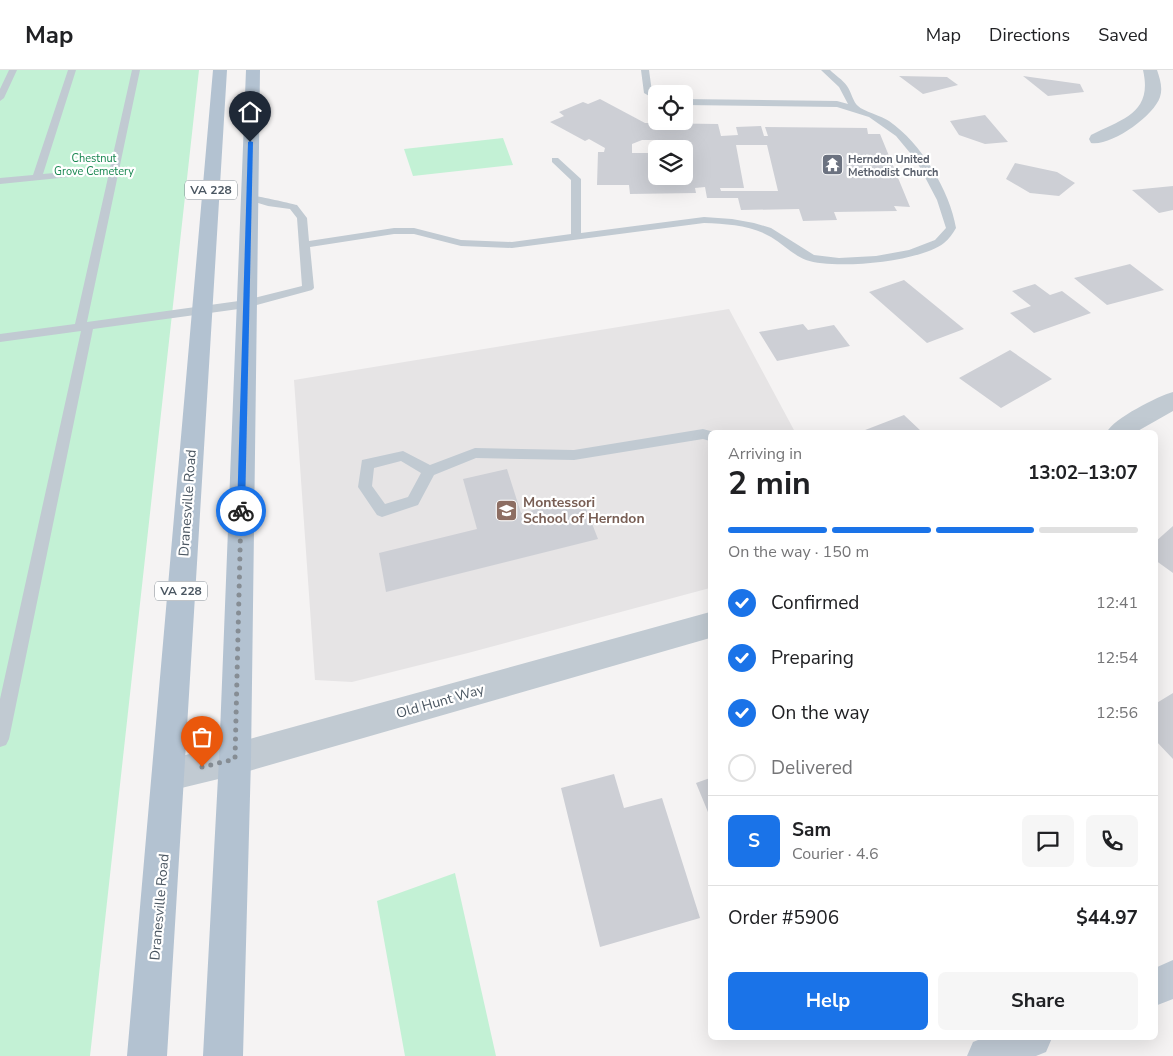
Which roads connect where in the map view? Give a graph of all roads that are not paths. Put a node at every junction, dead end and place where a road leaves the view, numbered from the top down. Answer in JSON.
{"nodes":[{"id":1,"x":13,"y":70,"type":"edge"},
{"id":2,"x":72,"y":70,"type":"edge"},
{"id":3,"x":136,"y":70,"type":"edge"},
{"id":4,"x":220,"y":70,"type":"edge"},
{"id":5,"x":253,"y":70,"type":"edge"},
{"id":6,"x":645,"y":70,"type":"edge"},
{"id":7,"x":825,"y":70,"type":"edge"},
{"id":8,"x":1150,"y":70,"type":"edge"},
{"id":9,"x":648,"y":93,"type":"edge"},
{"id":10,"x":0,"y":98,"type":"edge"},
{"id":11,"x":693,"y":102,"type":"edge"},
{"id":12,"x":854,"y":107,"type":"junction"},
{"id":13,"x":1097,"y":139,"type":"dead end"},
{"id":14,"x":555,"y":160,"type":"dead end"},
{"id":15,"x":114,"y":170,"type":"junction"},
{"id":16,"x":37,"y":177,"type":"junction"},
{"id":17,"x":0,"y":181,"type":"edge"},
{"id":18,"x":249,"y":197,"type":"junction"},
{"id":19,"x":576,"y":237,"type":"junction"},
{"id":20,"x":304,"y":245,"type":"junction"},
{"id":21,"x":246,"y":304,"type":"junction"},
{"id":22,"x":202,"y":311,"type":"junction"},
{"id":23,"x":84,"y":325,"type":"junction"},
{"id":24,"x":0,"y":338,"type":"edge"},
{"id":25,"x":1173,"y":400,"type":"edge"},
{"id":26,"x":1122,"y":430,"type":"edge"},
{"id":27,"x":708,"y":435,"type":"edge"},
{"id":28,"x":430,"y":471,"type":"junction"},
{"id":29,"x":708,"y":626,"type":"edge"},
{"id":30,"x":0,"y":739,"type":"edge"},
{"id":31,"x":235,"y":759,"type":"junction"},
{"id":32,"x":169,"y":775,"type":"junction"},
{"id":33,"x":1173,"y":979,"type":"edge"},
{"id":34,"x":1158,"y":986,"type":"edge"},
{"id":35,"x":1027,"y":1040,"type":"edge"},
{"id":36,"x":147,"y":1056,"type":"edge"},
{"id":37,"x":223,"y":1056,"type":"edge"},
{"id":38,"x":987,"y":1056,"type":"edge"}],
"edges":[{"from":1,"to":10,"type":"lane"},
{"from":2,"to":16,"type":"lane"},
{"from":3,"to":15,"type":"lane"},
{"from":4,"to":22,"type":"main road","name":"Dranesville Road","number":"VA 228"},
{"from":5,"to":18,"type":"main road","number":"VA 228"},
{"from":6,"to":9,"type":"lane"},
{"from":7,"to":12,"type":"lane"},
{"from":8,"to":13,"type":"street"},
{"from":11,"to":12,"type":"lane"},
{"from":12,"to":19,"type":"lane"},
{"from":14,"to":19,"type":"lane"},
{"from":15,"to":16,"type":"lane"},
{"from":15,"to":23,"type":"lane"},
{"from":16,"to":17,"type":"lane"},
{"from":18,"to":20,"type":"lane"},
{"from":18,"to":21,"type":"main road","number":"VA 228"},
{"from":19,"to":20,"type":"lane"},
{"from":20,"to":21,"type":"lane"},
{"from":21,"to":22,"type":"lane"},
{"from":21,"to":31,"type":"main road","number":"VA 228"},
{"from":22,"to":23,"type":"lane"},
{"from":22,"to":32,"type":"main road","name":"Dranesville Road","number":"VA 228"},
{"from":23,"to":24,"type":"lane"},
{"from":23,"to":30,"type":"lane"},
{"from":25,"to":26,"type":"street"},
{"from":27,"to":28,"type":"lane"},
{"from":28,"to":28,"type":"lane"},
{"from":29,"to":31,"type":"street","name":"Old Hunt Way"},
{"from":31,"to":32,"type":"street","name":"Old Hunt Way"},
{"from":31,"to":37,"type":"main road","number":"VA 228"},
{"from":32,"to":36,"type":"main road","name":"Dranesville Road","number":"VA 228"},
{"from":33,"to":34,"type":"main road"},
{"from":35,"to":38,"type":"main road"}]}
